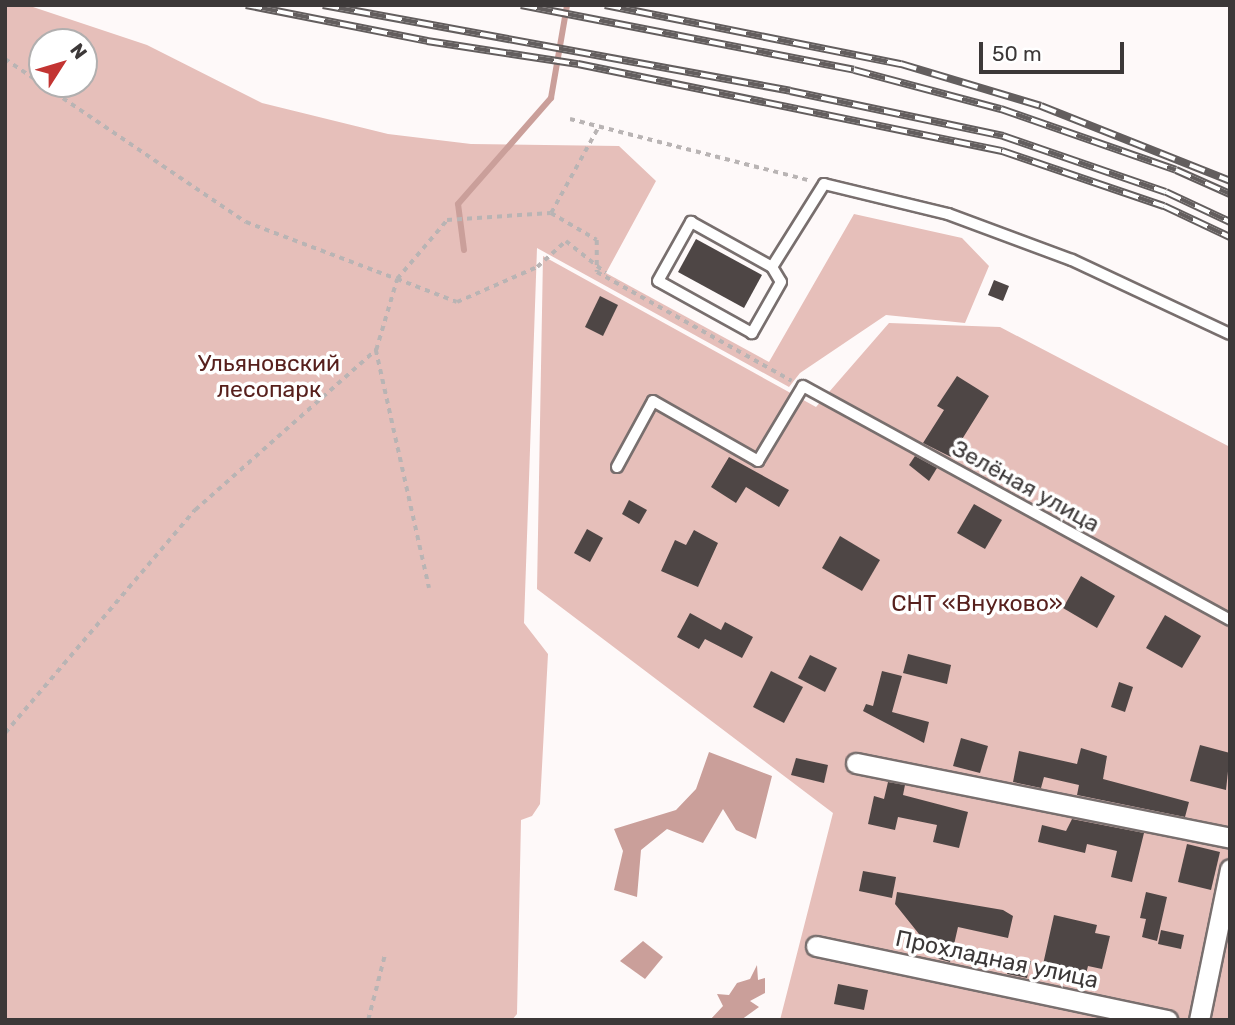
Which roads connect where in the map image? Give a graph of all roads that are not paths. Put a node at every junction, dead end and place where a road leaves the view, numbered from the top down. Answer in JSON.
{"nodes":[{"id":1,"x":772,"y":267,"type":"junction"},
{"id":2,"x":1230,"y":334,"type":"edge"},
{"id":3,"x":617,"y":467,"type":"dead end"},
{"id":4,"x":1230,"y":620,"type":"edge"},
{"id":5,"x":856,"y":763,"type":"dead end"},
{"id":6,"x":1230,"y":838,"type":"edge"},
{"id":7,"x":1230,"y":869,"type":"edge"},
{"id":8,"x":817,"y":946,"type":"dead end"},
{"id":9,"x":1167,"y":1020,"type":"edge"},
{"id":10,"x":1199,"y":1020,"type":"edge"}],
"edges":[{"from":1,"to":1,"type":"lane"},
{"from":1,"to":2,"type":"lane"},
{"from":3,"to":4,"type":"lane","name":"Зелёная улица"},
{"from":5,"to":6,"type":"street"},
{"from":7,"to":10,"type":"street"},
{"from":8,"to":9,"type":"street","name":"Прохладная улица"}]}
